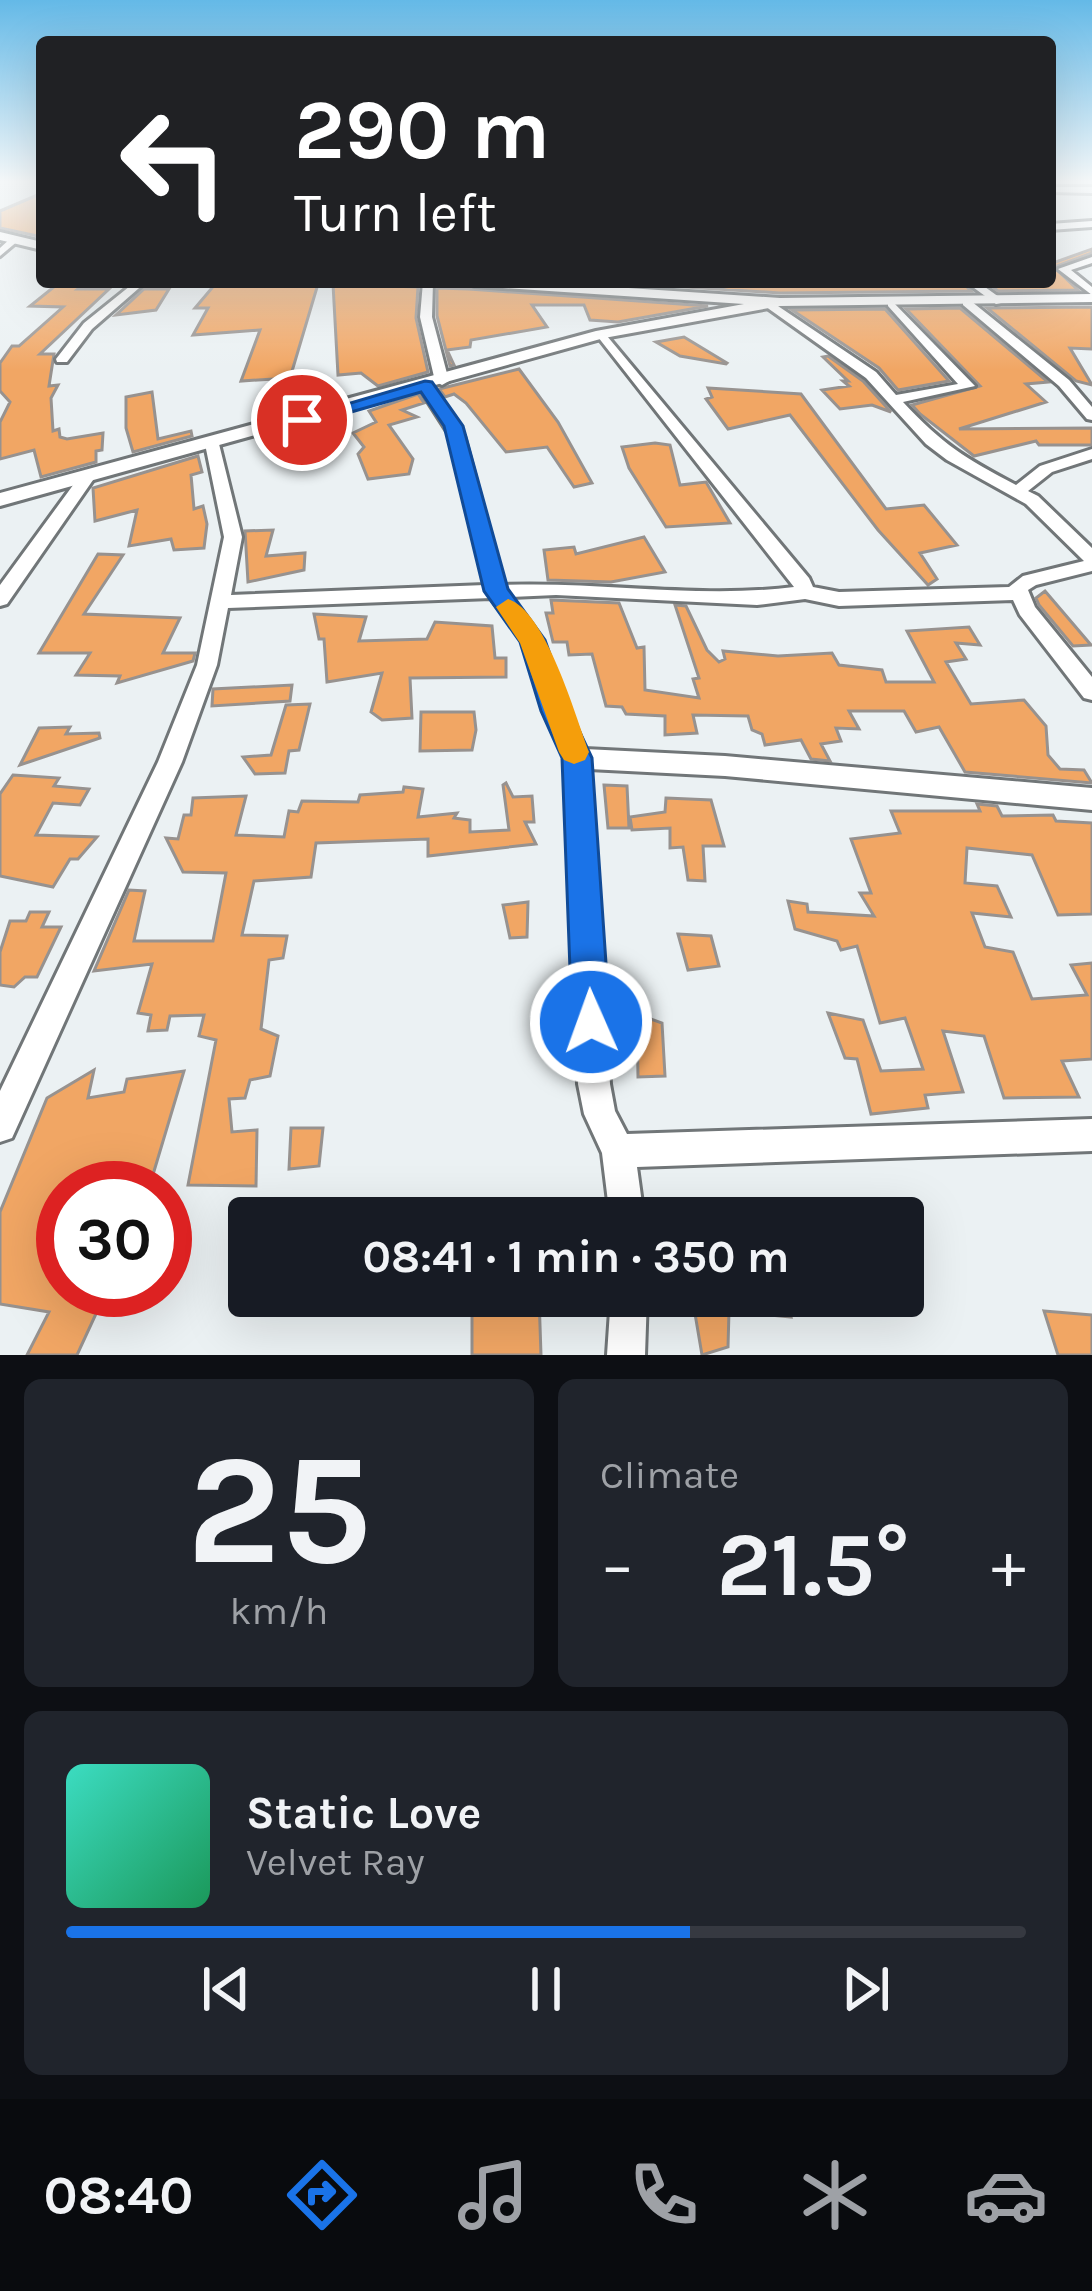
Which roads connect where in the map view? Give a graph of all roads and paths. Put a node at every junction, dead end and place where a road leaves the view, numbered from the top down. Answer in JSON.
{"nodes":[{"id":1,"x":1092,"y":260,"type":"edge"},
{"id":2,"x":134,"y":288,"type":"edge"},
{"id":3,"x":428,"y":288,"type":"edge"},
{"id":4,"x":615,"y":288,"type":"edge"},
{"id":5,"x":980,"y":288,"type":"edge"},
{"id":6,"x":1092,"y":295,"type":"edge"},
{"id":7,"x":967,"y":302,"type":"junction"},
{"id":8,"x":1000,"y":302,"type":"junction"},
{"id":9,"x":774,"y":303,"type":"junction"},
{"id":10,"x":892,"y":304,"type":"junction"},
{"id":11,"x":602,"y":334,"type":"junction"},
{"id":12,"x":62,"y":359,"type":"dead end"},
{"id":13,"x":434,"y":383,"type":"junction"},
{"id":14,"x":896,"y":399,"type":"junction"},
{"id":15,"x":1092,"y":416,"type":"edge"},
{"id":16,"x":212,"y":444,"type":"junction"},
{"id":17,"x":1092,"y":454,"type":"edge"},
{"id":18,"x":85,"y":480,"type":"junction"},
{"id":19,"x":1018,"y":491,"type":"junction"},
{"id":20,"x":0,"y":500,"type":"edge"},
{"id":21,"x":1092,"y":562,"type":"edge"},
{"id":22,"x":496,"y":591,"type":"junction"},
{"id":23,"x":805,"y":592,"type":"junction"},
{"id":24,"x":1019,"y":593,"type":"junction"},
{"id":25,"x":0,"y":598,"type":"edge"},
{"id":26,"x":222,"y":602,"type":"junction"},
{"id":27,"x":1092,"y":692,"type":"edge"},
{"id":28,"x":577,"y":758,"type":"junction"},
{"id":29,"x":1092,"y":800,"type":"edge"},
{"id":30,"x":0,"y":1126,"type":"edge"},
{"id":31,"x":1092,"y":1136,"type":"edge"},
{"id":32,"x":618,"y":1151,"type":"junction"},
{"id":33,"x":624,"y":1197,"type":"edge"},
{"id":34,"x":628,"y":1317,"type":"edge"},
{"id":35,"x":626,"y":1355,"type":"edge"}],
"edges":[{"from":1,"to":6,"type":"street"},
{"from":2,"to":12,"type":"street"},
{"from":3,"to":13,"type":"street"},
{"from":4,"to":9,"type":"street"},
{"from":5,"to":8,"type":"street"},
{"from":6,"to":8,"type":"street"},
{"from":7,"to":8,"type":"street"},
{"from":7,"to":10,"type":"street"},
{"from":7,"to":15,"type":"street"},
{"from":9,"to":10,"type":"street"},
{"from":9,"to":11,"type":"street"},
{"from":9,"to":14,"type":"street"},
{"from":10,"to":14,"type":"street"},
{"from":11,"to":13,"type":"street"},
{"from":11,"to":23,"type":"street"},
{"from":13,"to":16,"type":"street"},
{"from":13,"to":22,"type":"street"},
{"from":14,"to":19,"type":"street"},
{"from":16,"to":18,"type":"street"},
{"from":16,"to":26,"type":"street"},
{"from":17,"to":19,"type":"street"},
{"from":18,"to":20,"type":"street"},
{"from":18,"to":25,"type":"street"},
{"from":19,"to":21,"type":"street"},
{"from":21,"to":24,"type":"street"},
{"from":22,"to":23,"type":"street"},
{"from":22,"to":26,"type":"street"},
{"from":22,"to":28,"type":"street"},
{"from":23,"to":24,"type":"street"},
{"from":24,"to":27,"type":"street"},
{"from":26,"to":30,"type":"street"},
{"from":28,"to":29,"type":"street"},
{"from":28,"to":32,"type":"street"},
{"from":31,"to":32,"type":"street"},
{"from":32,"to":33,"type":"street"},
{"from":34,"to":35,"type":"street"}]}
